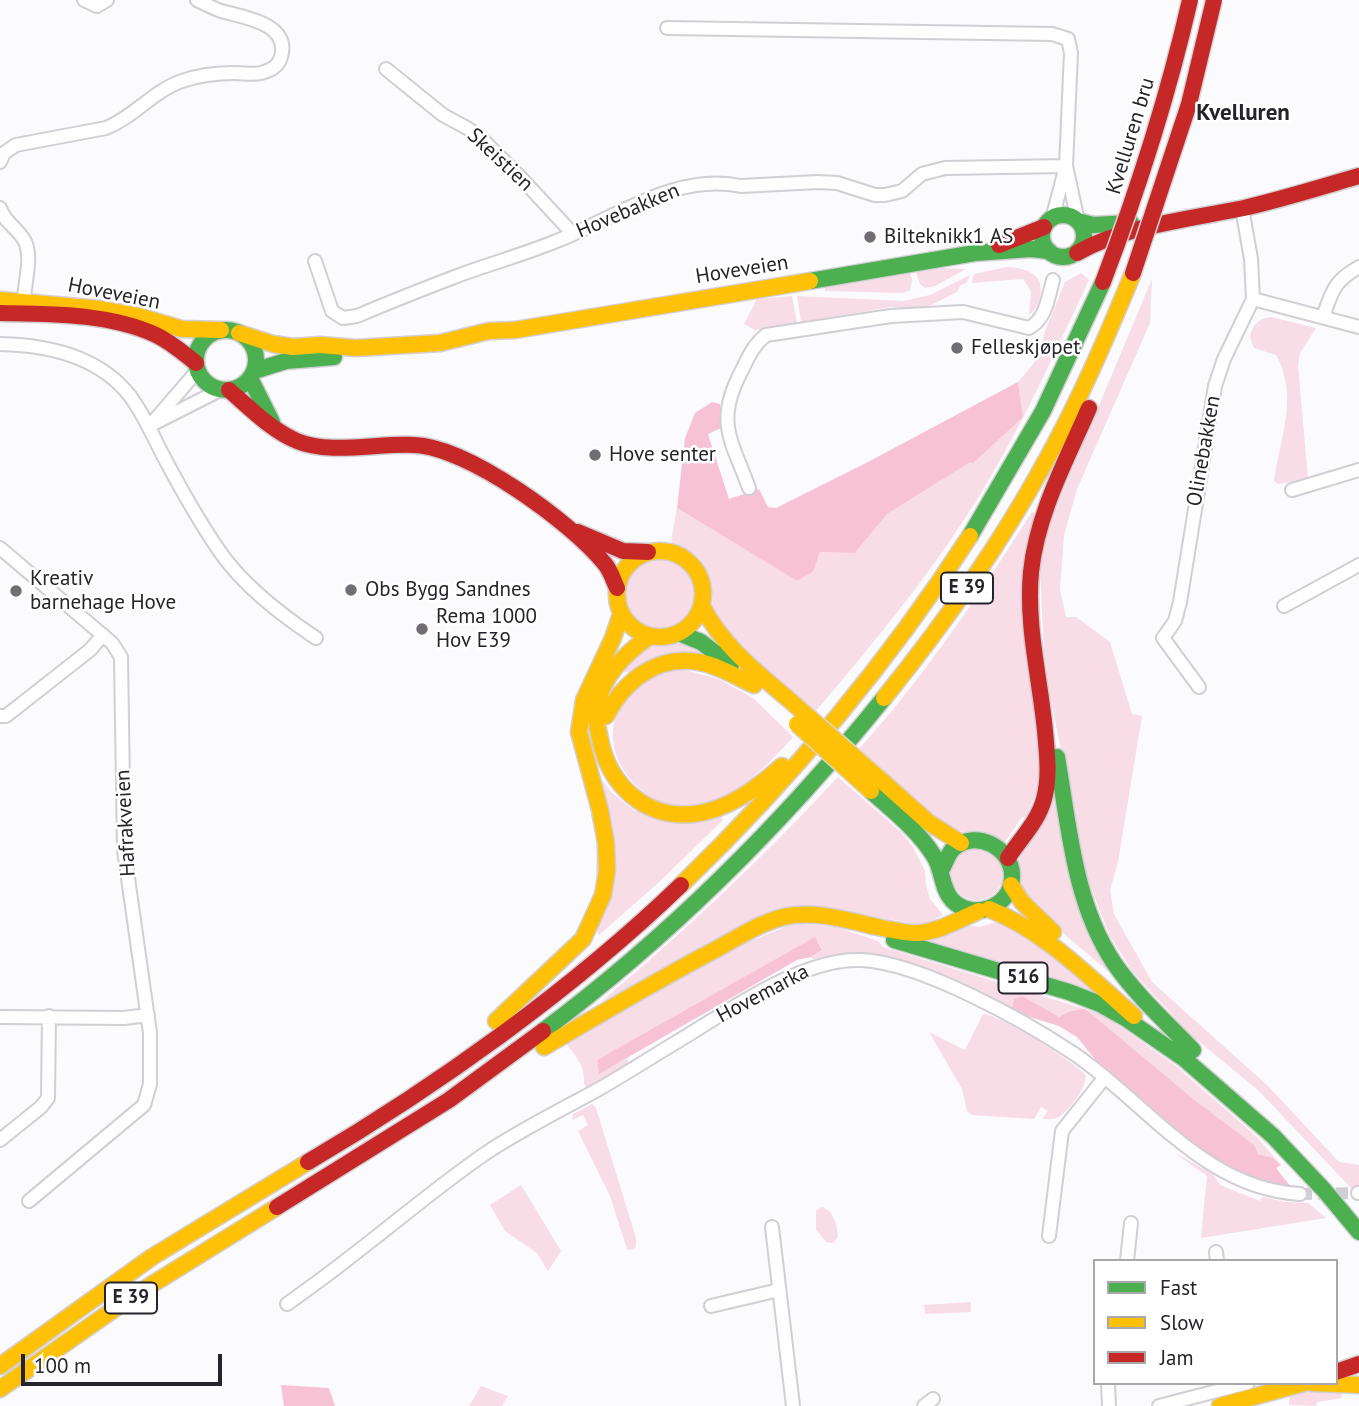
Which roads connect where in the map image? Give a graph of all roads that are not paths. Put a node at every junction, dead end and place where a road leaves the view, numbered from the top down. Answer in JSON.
{"nodes":[{"id":1,"x":84,"y":0,"type":"edge"},
{"id":2,"x":107,"y":0,"type":"edge"},
{"id":3,"x":197,"y":0,"type":"edge"},
{"id":4,"x":1190,"y":0,"type":"edge"},
{"id":5,"x":1214,"y":0,"type":"edge"},
{"id":6,"x":667,"y":28,"type":"dead end"},
{"id":7,"x":386,"y":69,"type":"dead end"},
{"id":8,"x":1,"y":155,"type":"edge"},
{"id":9,"x":1066,"y":166,"type":"junction"},
{"id":10,"x":1359,"y":176,"type":"edge"},
{"id":11,"x":1242,"y":208,"type":"junction"},
{"id":12,"x":1,"y":212,"type":"edge"},
{"id":13,"x":1176,"y":220,"type":"junction"},
{"id":14,"x":1078,"y":221,"type":"junction"},
{"id":15,"x":1048,"y":223,"type":"junction"},
{"id":16,"x":573,"y":234,"type":"junction"},
{"id":17,"x":1049,"y":251,"type":"junction"},
{"id":18,"x":975,"y":253,"type":"junction"},
{"id":19,"x":1077,"y":253,"type":"junction"},
{"id":20,"x":315,"y":261,"type":"dead end"},
{"id":21,"x":1359,"y":267,"type":"edge"},
{"id":22,"x":1133,"y":273,"type":"junction"},
{"id":23,"x":1053,"y":280,"type":"dead end"},
{"id":24,"x":1253,"y":299,"type":"junction"},
{"id":25,"x":0,"y":300,"type":"edge"},
{"id":26,"x":24,"y":301,"type":"junction"},
{"id":27,"x":0,"y":313,"type":"edge"},
{"id":28,"x":1323,"y":317,"type":"junction"},
{"id":29,"x":1359,"y":327,"type":"edge"},
{"id":30,"x":221,"y":330,"type":"junction"},
{"id":31,"x":515,"y":330,"type":"junction"},
{"id":32,"x":239,"y":333,"type":"junction"},
{"id":33,"x":0,"y":344,"type":"edge"},
{"id":34,"x":197,"y":367,"type":"junction"},
{"id":35,"x":252,"y":374,"type":"junction"},
{"id":36,"x":225,"y":389,"type":"junction"},
{"id":37,"x":149,"y":426,"type":"junction"},
{"id":38,"x":277,"y":431,"type":"junction"},
{"id":39,"x":1359,"y":470,"type":"edge"},
{"id":40,"x":749,"y":488,"type":"dead end"},
{"id":41,"x":1292,"y":490,"type":"dead end"},
{"id":42,"x":571,"y":529,"type":"junction"},
{"id":43,"x":0,"y":548,"type":"edge"},
{"id":44,"x":648,"y":552,"type":"junction"},
{"id":45,"x":1359,"y":565,"type":"edge"},
{"id":46,"x":617,"y":588,"type":"junction"},
{"id":47,"x":702,"y":606,"type":"junction"},
{"id":48,"x":1284,"y":606,"type":"dead end"},
{"id":49,"x":621,"y":614,"type":"junction"},
{"id":50,"x":679,"y":633,"type":"junction"},
{"id":51,"x":103,"y":635,"type":"junction"},
{"id":52,"x":650,"y":636,"type":"junction"},
{"id":53,"x":316,"y":638,"type":"dead end"},
{"id":54,"x":754,"y":685,"type":"junction"},
{"id":55,"x":1199,"y":687,"type":"dead end"},
{"id":56,"x":852,"y":698,"type":"junction"},
{"id":57,"x":783,"y":703,"type":"junction"},
{"id":58,"x":1044,"y":714,"type":"junction"},
{"id":59,"x":0,"y":716,"type":"edge"},
{"id":60,"x":598,"y":731,"type":"junction"},
{"id":61,"x":876,"y":785,"type":"junction"},
{"id":62,"x":961,"y":843,"type":"junction"},
{"id":63,"x":1008,"y":858,"type":"junction"},
{"id":64,"x":942,"y":869,"type":"junction"},
{"id":65,"x":1012,"y":885,"type":"junction"},
{"id":66,"x":984,"y":910,"type":"junction"},
{"id":67,"x":852,"y":923,"type":"junction"},
{"id":68,"x":148,"y":1015,"type":"junction"},
{"id":69,"x":49,"y":1016,"type":"junction"},
{"id":70,"x":0,"y":1017,"type":"edge"},
{"id":71,"x":1188,"y":1054,"type":"junction"},
{"id":72,"x":1104,"y":1077,"type":"junction"},
{"id":73,"x":423,"y":1090,"type":"junction"},
{"id":74,"x":424,"y":1116,"type":"junction"},
{"id":75,"x":0,"y":1140,"type":"edge"},
{"id":76,"x":1300,"y":1194,"type":"tunnel mouth"},
{"id":77,"x":29,"y":1201,"type":"dead end"},
{"id":78,"x":1359,"y":1220,"type":"edge"},
{"id":79,"x":1132,"y":1223,"type":"dead end"},
{"id":80,"x":772,"y":1227,"type":"dead end"},
{"id":81,"x":1359,"y":1232,"type":"edge"},
{"id":82,"x":1049,"y":1236,"type":"dead end"},
{"id":83,"x":1127,"y":1259,"type":"edge"},
{"id":84,"x":779,"y":1290,"type":"junction"},
{"id":85,"x":288,"y":1304,"type":"dead end"},
{"id":86,"x":711,"y":1306,"type":"dead end"},
{"id":87,"x":1359,"y":1363,"type":"edge"},
{"id":88,"x":0,"y":1366,"type":"edge"},
{"id":89,"x":1338,"y":1371,"type":"edge"},
{"id":90,"x":1338,"y":1384,"type":"edge"},
{"id":91,"x":1108,"y":1385,"type":"edge"},
{"id":92,"x":1297,"y":1385,"type":"edge"},
{"id":93,"x":1359,"y":1385,"type":"edge"},
{"id":94,"x":1228,"y":1386,"type":"edge"},
{"id":95,"x":0,"y":1389,"type":"edge"},
{"id":96,"x":793,"y":1406,"type":"edge"},
{"id":97,"x":1109,"y":1406,"type":"edge"},
{"id":98,"x":1159,"y":1406,"type":"edge"},
{"id":99,"x":1220,"y":1406,"type":"edge"}],
"edges":[{"from":1,"to":2,"type":"street"},
{"from":3,"to":8,"type":"street"},
{"from":4,"to":56,"type":"main road","name":"Kvelluren bru","number":"E 39","bridge":true},
{"from":5,"to":22,"type":"main road","number":"E 39","bridge":true},
{"from":6,"to":9,"type":"street"},
{"from":7,"to":16,"type":"street","name":"Skeistien"},
{"from":9,"to":14,"type":"street"},
{"from":9,"to":15,"type":"street"},
{"from":9,"to":16,"type":"street","name":"Hovebakken"},
{"from":10,"to":11,"type":"main road"},
{"from":11,"to":13,"type":"main road"},
{"from":11,"to":24,"type":"street","name":"Olinebakken"},
{"from":12,"to":26,"type":"street"},
{"from":13,"to":14,"type":"main road"},
{"from":13,"to":19,"type":"main road"},
{"from":14,"to":15,"type":"main road"},
{"from":14,"to":19,"type":"main road"},
{"from":15,"to":17,"type":"main road"},
{"from":15,"to":18,"type":"main road","name":"Hoveveien"},
{"from":16,"to":20,"type":"street","name":"Hovebakken"},
{"from":17,"to":18,"type":"main road","name":"Hoveveien"},
{"from":17,"to":19,"type":"main road"},
{"from":18,"to":31,"type":"main road","name":"Hoveveien"},
{"from":21,"to":28,"type":"street"},
{"from":22,"to":58,"type":"main road","number":"E 39"},
{"from":22,"to":74,"type":"main road","number":"E 39"},
{"from":23,"to":40,"type":"street"},
{"from":24,"to":28,"type":"street"},
{"from":24,"to":55,"type":"street","name":"Olinebakken"},
{"from":25,"to":26,"type":"main road","name":"Hoveveien"},
{"from":26,"to":30,"type":"main road","name":"Hoveveien"},
{"from":27,"to":34,"type":"main road","name":"Hoveveien"},
{"from":28,"to":29,"type":"street"},
{"from":30,"to":32,"type":"main road"},
{"from":30,"to":34,"type":"main road"},
{"from":31,"to":32,"type":"main road","name":"Hoveveien"},
{"from":31,"to":35,"type":"main road","name":"Hoveveien"},
{"from":32,"to":35,"type":"main road"},
{"from":33,"to":37,"type":"street"},
{"from":34,"to":36,"type":"main road"},
{"from":34,"to":37,"type":"street"},
{"from":35,"to":36,"type":"main road"},
{"from":35,"to":38,"type":"main road"},
{"from":36,"to":37,"type":"street"},
{"from":36,"to":38,"type":"main road"},
{"from":37,"to":53,"type":"street"},
{"from":38,"to":42,"type":"main road"},
{"from":39,"to":41,"type":"street"},
{"from":42,"to":44,"type":"main road"},
{"from":42,"to":46,"type":"main road"},
{"from":43,"to":51,"type":"street","name":"Hafrakveien"},
{"from":44,"to":46,"type":"main road"},
{"from":44,"to":47,"type":"main road","number":"516"},
{"from":45,"to":48,"type":"street"},
{"from":46,"to":49,"type":"main road"},
{"from":47,"to":50,"type":"main road"},
{"from":47,"to":57,"type":"main road","number":"516"},
{"from":49,"to":52,"type":"main road"},
{"from":49,"to":73,"type":"main road","number":"E 39"},
{"from":50,"to":52,"type":"main road"},
{"from":50,"to":54,"type":"main road","number":"516"},
{"from":51,"to":59,"type":"street"},
{"from":51,"to":68,"type":"street","name":"Hafrakveien"},
{"from":52,"to":60,"type":"main road","number":"E 39"},
{"from":54,"to":57,"type":"main road","number":"516"},
{"from":54,"to":60,"type":"main road"},
{"from":56,"to":60,"type":"main road","number":"E 39"},
{"from":56,"to":73,"type":"main road","number":"E 39"},
{"from":57,"to":61,"type":"main road","number":"516","bridge":true},
{"from":58,"to":63,"type":"main road","number":"E 39"},
{"from":58,"to":71,"type":"main road","number":"E 39"},
{"from":61,"to":62,"type":"main road","number":"516"},
{"from":61,"to":64,"type":"main road","number":"516"},
{"from":62,"to":63,"type":"main road","number":"516"},
{"from":62,"to":64,"type":"main road"},
{"from":63,"to":65,"type":"main road","number":"516"},
{"from":64,"to":66,"type":"main road","number":"516"},
{"from":65,"to":66,"type":"main road"},
{"from":65,"to":71,"type":"main road","number":"516"},
{"from":66,"to":67,"type":"main road","number":"E 39"},
{"from":66,"to":71,"type":"main road","number":"516"},
{"from":67,"to":71,"type":"main road","number":"516"},
{"from":67,"to":74,"type":"main road","number":"E 39"},
{"from":68,"to":69,"type":"street"},
{"from":68,"to":77,"type":"street","name":"Hafrakveien"},
{"from":69,"to":70,"type":"street"},
{"from":69,"to":75,"type":"street"},
{"from":71,"to":78,"type":"main road","number":"516"},
{"from":71,"to":81,"type":"main road","number":"516"},
{"from":72,"to":76,"type":"street","name":"Hovemarka"},
{"from":72,"to":82,"type":"street"},
{"from":72,"to":85,"type":"street","name":"Hovemarka"},
{"from":73,"to":88,"type":"main road","number":"E 39"},
{"from":74,"to":95,"type":"main road","number":"E 39"},
{"from":79,"to":83,"type":"street"},
{"from":80,"to":84,"type":"street"},
{"from":84,"to":86,"type":"street"},
{"from":84,"to":96,"type":"street"},
{"from":87,"to":89,"type":"main road"},
{"from":90,"to":93,"type":"main road"},
{"from":91,"to":97,"type":"street"},
{"from":92,"to":99,"type":"main road"},
{"from":94,"to":98,"type":"street"}]}
